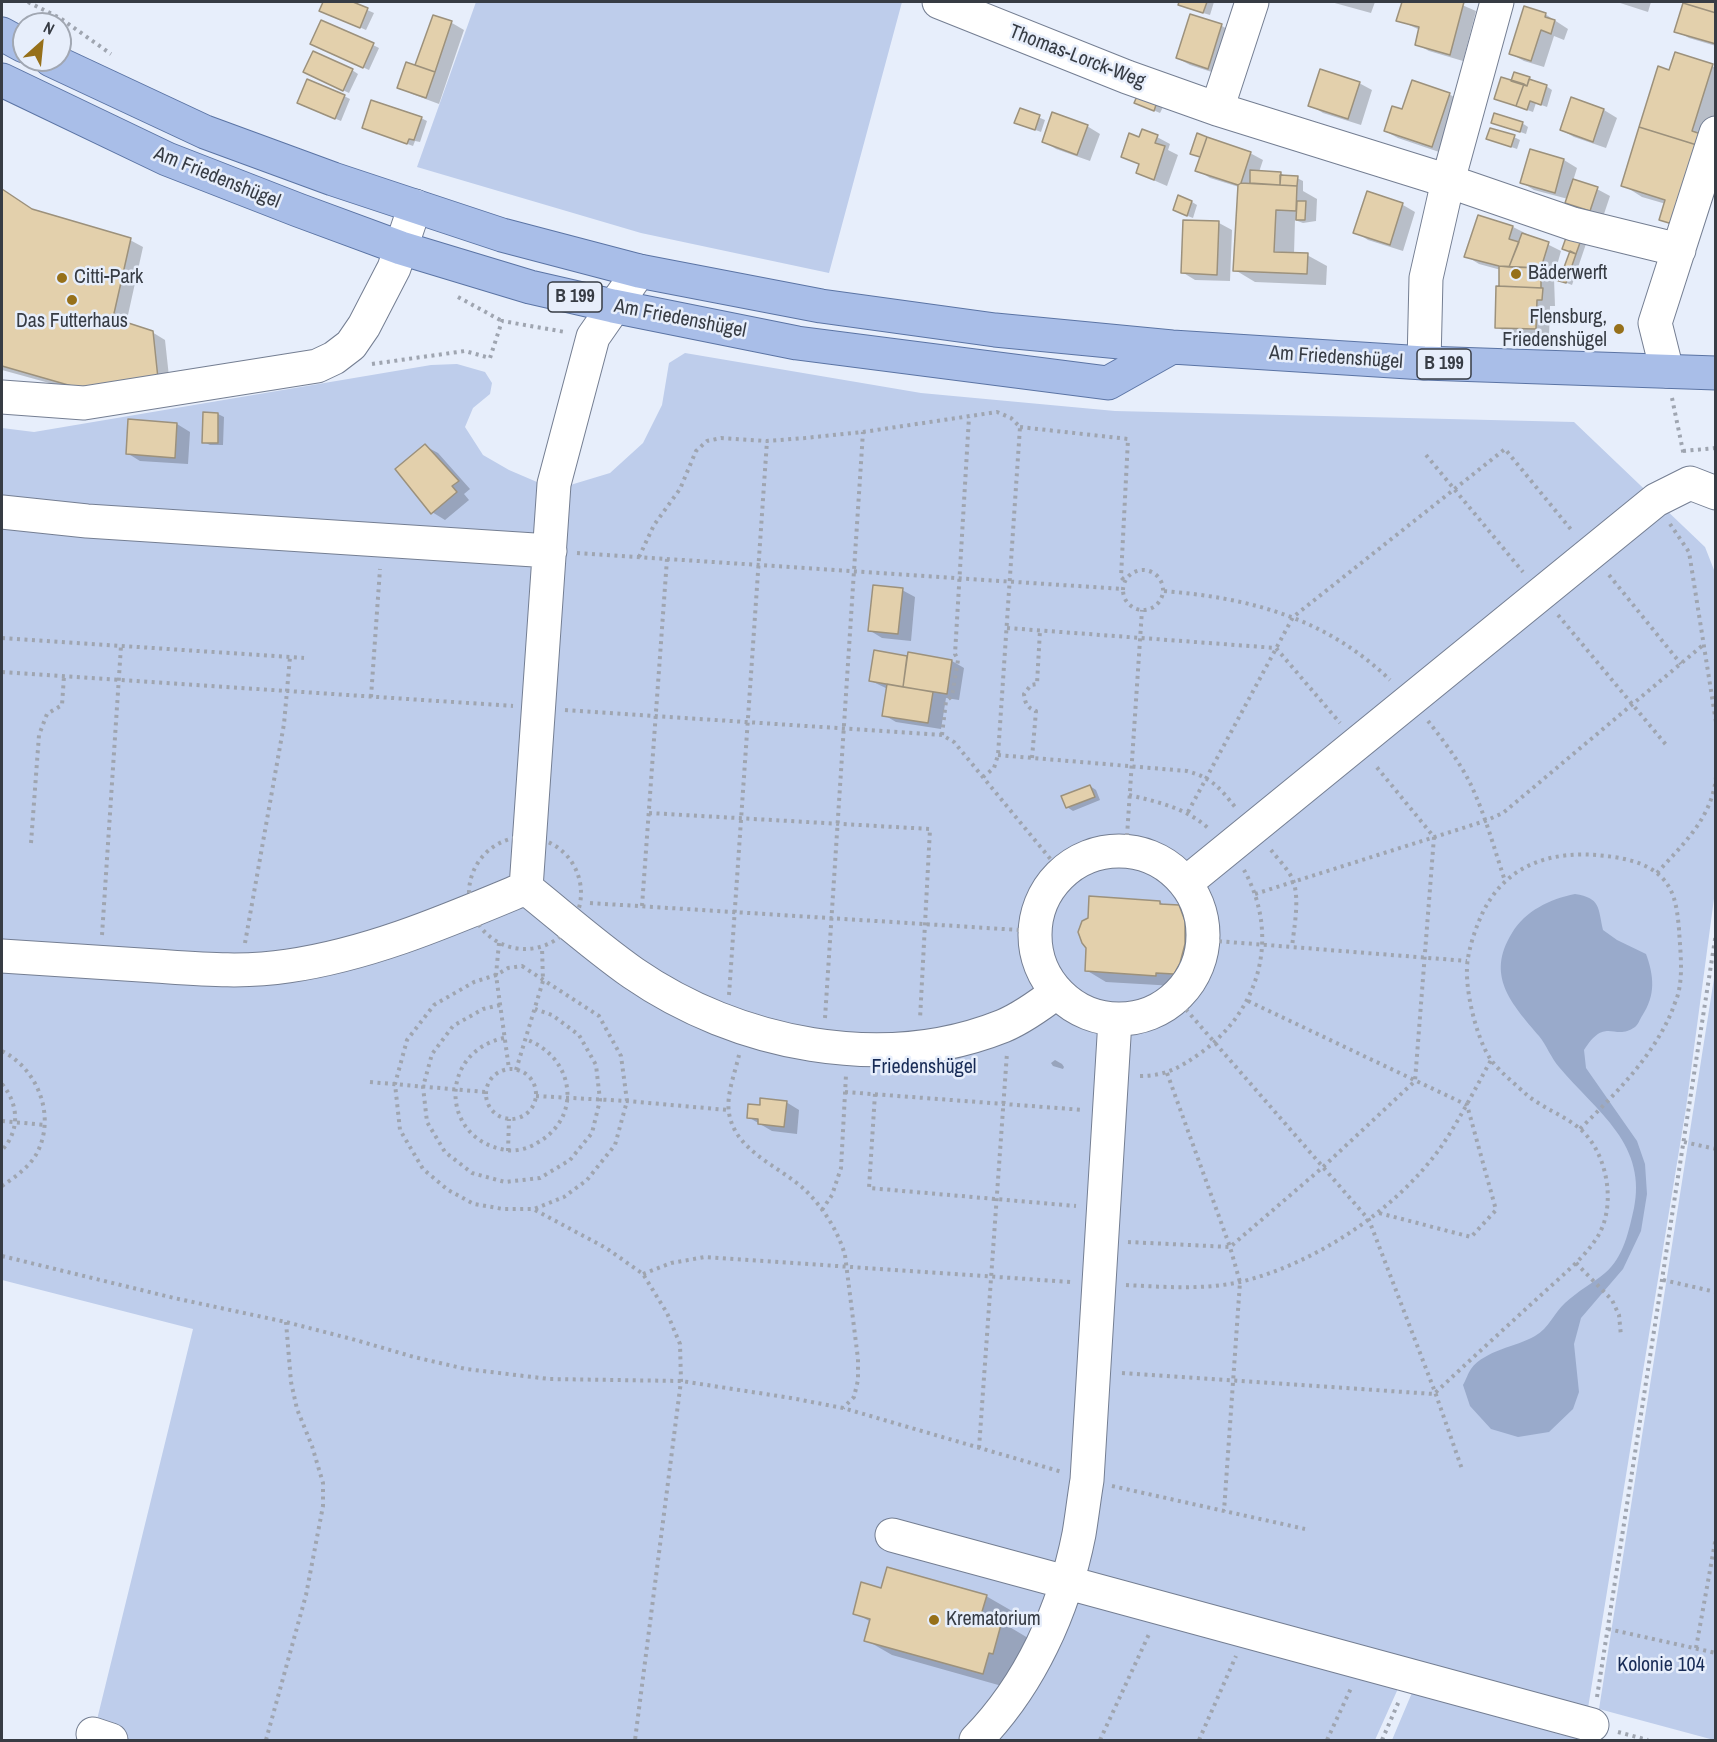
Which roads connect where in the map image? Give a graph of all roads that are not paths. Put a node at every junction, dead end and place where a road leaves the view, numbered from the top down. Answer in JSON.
{"nodes":[{"id":1,"x":939,"y":2,"type":"edge"},
{"id":2,"x":1252,"y":2,"type":"edge"},
{"id":3,"x":1497,"y":2,"type":"edge"},
{"id":4,"x":72,"y":70,"type":"edge"},
{"id":5,"x":2,"y":80,"type":"edge"},
{"id":6,"x":1217,"y":109,"type":"junction"},
{"id":7,"x":1716,"y":133,"type":"edge"},
{"id":8,"x":1448,"y":181,"type":"junction"},
{"id":9,"x":415,"y":206,"type":"junction"},
{"id":10,"x":401,"y":248,"type":"junction"},
{"id":11,"x":1679,"y":250,"type":"junction"},
{"id":12,"x":639,"y":271,"type":"junction"},
{"id":13,"x":613,"y":306,"type":"junction"},
{"id":14,"x":1173,"y":347,"type":"junction"},
{"id":15,"x":1424,"y":363,"type":"junction"},
{"id":16,"x":1667,"y":371,"type":"junction"},
{"id":17,"x":1716,"y":373,"type":"edge"},
{"id":18,"x":2,"y":397,"type":"edge"},
{"id":19,"x":1703,"y":488,"type":"edge"},
{"id":20,"x":2,"y":512,"type":"edge"},
{"id":21,"x":550,"y":551,"type":"junction"},
{"id":22,"x":1187,"y":882,"type":"junction"},
{"id":23,"x":526,"y":888,"type":"junction"},
{"id":24,"x":2,"y":956,"type":"edge"},
{"id":25,"x":1057,"y":992,"type":"junction"},
{"id":26,"x":1115,"y":1020,"type":"junction"},
{"id":27,"x":892,"y":1535,"type":"dead end"},
{"id":28,"x":1066,"y":1582,"type":"junction"},
{"id":29,"x":1592,"y":1725,"type":"road end"},
{"id":30,"x":976,"y":1740,"type":"edge"}],
"edges":[{"from":1,"to":6,"type":"street","name":"Thomas-Lorck-Weg"},
{"from":2,"to":6,"type":"street"},
{"from":3,"to":8,"type":"street"},
{"from":4,"to":9,"type":"main road","name":"Am Friedenshügel","number":"B 199"},
{"from":5,"to":10,"type":"main road","name":"Am Friedenshügel","number":"B 199"},
{"from":6,"to":8,"type":"street","name":"Thomas-Lorck-Weg"},
{"from":7,"to":11,"type":"street"},
{"from":8,"to":11,"type":"street","name":"Thomas-Lorck-Weg"},
{"from":8,"to":15,"type":"street"},
{"from":9,"to":10,"type":"street"},
{"from":9,"to":12,"type":"main road","name":"Am Friedenshügel","number":"B 199"},
{"from":10,"to":13,"type":"main road","name":"Am Friedenshügel","number":"B 199"},
{"from":10,"to":18,"type":"street"},
{"from":11,"to":16,"type":"street"},
{"from":12,"to":13,"type":"street"},
{"from":12,"to":14,"type":"main road","name":"Am Friedenshügel","number":"B 199"},
{"from":13,"to":14,"type":"main road","name":"Am Friedenshügel","number":"B 199"},
{"from":13,"to":21,"type":"street"},
{"from":14,"to":15,"type":"main road","name":"Am Friedenshügel","number":"B 199"},
{"from":15,"to":16,"type":"main road","name":"Am Friedenshügel","number":"B 199"},
{"from":16,"to":17,"type":"main road","name":"Am Friedenshügel","number":"B 199"},
{"from":19,"to":22,"type":"street"},
{"from":20,"to":21,"type":"street"},
{"from":21,"to":23,"type":"street"},
{"from":22,"to":25,"type":"street"},
{"from":22,"to":26,"type":"street"},
{"from":23,"to":24,"type":"street"},
{"from":23,"to":25,"type":"street"},
{"from":25,"to":26,"type":"street"},
{"from":26,"to":28,"type":"street"},
{"from":27,"to":28,"type":"street"},
{"from":28,"to":29,"type":"street"},
{"from":28,"to":30,"type":"street"}]}
